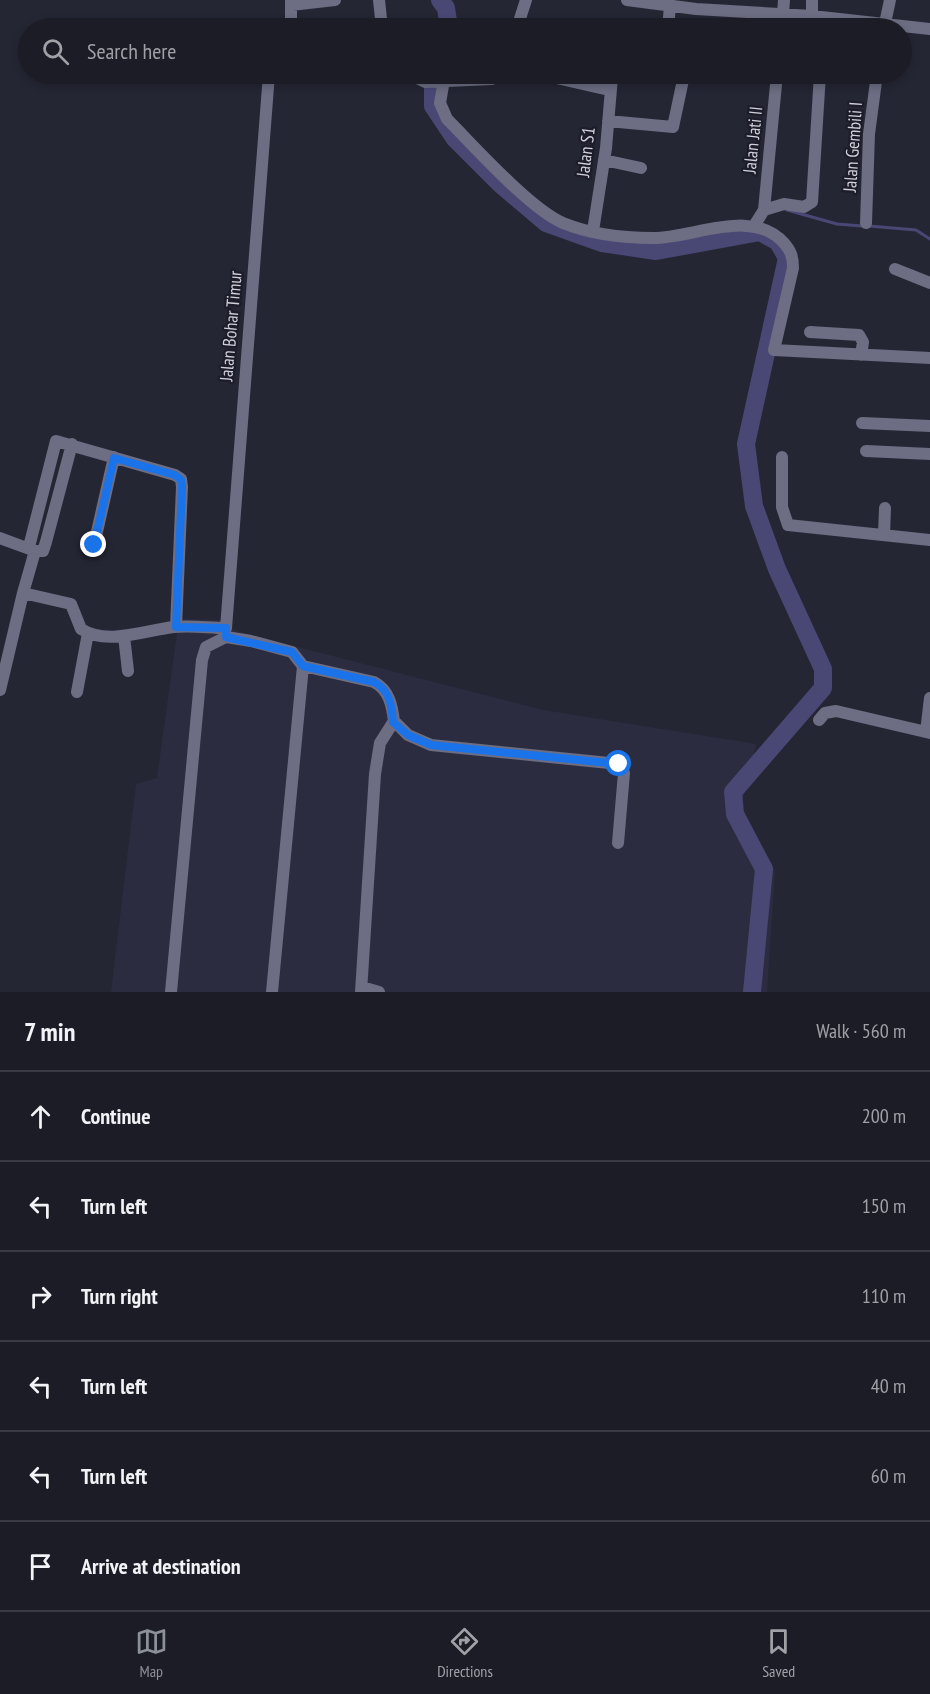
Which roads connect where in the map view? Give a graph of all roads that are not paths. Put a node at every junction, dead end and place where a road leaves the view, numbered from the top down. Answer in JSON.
{"nodes":[{"id":1,"x":334,"y":0,"type":"edge"},
{"id":2,"x":379,"y":0,"type":"edge"},
{"id":3,"x":526,"y":0,"type":"edge"},
{"id":4,"x":627,"y":0,"type":"edge"},
{"id":5,"x":784,"y":0,"type":"edge"},
{"id":6,"x":812,"y":0,"type":"edge"},
{"id":7,"x":890,"y":0,"type":"edge"},
{"id":8,"x":291,"y":3,"type":"edge"},
{"id":9,"x":670,"y":6,"type":"junction"},
{"id":10,"x":783,"y":15,"type":"junction"},
{"id":11,"x":812,"y":16,"type":"junction"},
{"id":12,"x":381,"y":18,"type":"edge"},
{"id":13,"x":520,"y":18,"type":"edge"},
{"id":14,"x":669,"y":18,"type":"edge"},
{"id":15,"x":783,"y":18,"type":"edge"},
{"id":16,"x":816,"y":18,"type":"edge"},
{"id":17,"x":886,"y":18,"type":"edge"},
{"id":18,"x":912,"y":28,"type":"edge"},
{"id":19,"x":930,"y":29,"type":"edge"},
{"id":20,"x":268,"y":84,"type":"edge"},
{"id":21,"x":441,"y":84,"type":"edge"},
{"id":22,"x":611,"y":84,"type":"edge"},
{"id":23,"x":682,"y":84,"type":"edge"},
{"id":24,"x":776,"y":84,"type":"edge"},
{"id":25,"x":819,"y":84,"type":"edge"},
{"id":26,"x":876,"y":84,"type":"edge"},
{"id":27,"x":608,"y":121,"type":"junction"},
{"id":28,"x":604,"y":160,"type":"junction"},
{"id":29,"x":641,"y":168,"type":"dead end"},
{"id":30,"x":764,"y":210,"type":"junction"},
{"id":31,"x":866,"y":223,"type":"dead end"},
{"id":32,"x":759,"y":227,"type":"junction"},
{"id":33,"x":593,"y":231,"type":"junction"},
{"id":34,"x":895,"y":269,"type":"dead end"},
{"id":35,"x":930,"y":283,"type":"edge"},
{"id":36,"x":810,"y":332,"type":"dead end"},
{"id":37,"x":861,"y":355,"type":"junction"},
{"id":38,"x":930,"y":358,"type":"edge"},
{"id":39,"x":862,"y":423,"type":"dead end"},
{"id":40,"x":930,"y":426,"type":"edge"},
{"id":41,"x":72,"y":444,"type":"junction"},
{"id":42,"x":866,"y":451,"type":"dead end"},
{"id":43,"x":930,"y":454,"type":"edge"},
{"id":44,"x":782,"y":457,"type":"dead end"},
{"id":45,"x":114,"y":458,"type":"junction"},
{"id":46,"x":885,"y":508,"type":"dead end"},
{"id":47,"x":884,"y":535,"type":"junction"},
{"id":48,"x":0,"y":538,"type":"edge"},
{"id":49,"x":930,"y":540,"type":"edge"},
{"id":50,"x":94,"y":545,"type":"dead end"},
{"id":51,"x":32,"y":549,"type":"junction"},
{"id":52,"x":23,"y":593,"type":"junction"},
{"id":53,"x":176,"y":627,"type":"junction"},
{"id":54,"x":88,"y":633,"type":"junction"},
{"id":55,"x":226,"y":633,"type":"junction"},
{"id":56,"x":124,"y":636,"type":"junction"},
{"id":57,"x":303,"y":666,"type":"junction"},
{"id":58,"x":128,"y":672,"type":"dead end"},
{"id":59,"x":0,"y":690,"type":"edge"},
{"id":60,"x":77,"y":692,"type":"dead end"},
{"id":61,"x":930,"y":698,"type":"edge"},
{"id":62,"x":819,"y":720,"type":"dead end"},
{"id":63,"x":393,"y":722,"type":"junction"},
{"id":64,"x":928,"y":732,"type":"edge"},
{"id":65,"x":618,"y":843,"type":"dead end"},
{"id":66,"x":361,"y":990,"type":"edge"},
{"id":67,"x":171,"y":992,"type":"edge"},
{"id":68,"x":272,"y":992,"type":"edge"},
{"id":69,"x":379,"y":992,"type":"edge"}],
"edges":[{"from":1,"to":8,"type":"street"},
{"from":2,"to":12,"type":"street"},
{"from":3,"to":13,"type":"street"},
{"from":4,"to":9,"type":"street"},
{"from":5,"to":10,"type":"street"},
{"from":6,"to":11,"type":"street"},
{"from":7,"to":17,"type":"street"},
{"from":9,"to":10,"type":"street"},
{"from":9,"to":14,"type":"street"},
{"from":10,"to":11,"type":"street"},
{"from":10,"to":15,"type":"street"},
{"from":11,"to":16,"type":"street"},
{"from":18,"to":19,"type":"street"},
{"from":20,"to":55,"type":"street","name":"Jalan Bohar Timur"},
{"from":21,"to":33,"type":"street"},
{"from":22,"to":27,"type":"street","name":"Jalan S1"},
{"from":23,"to":27,"type":"street"},
{"from":24,"to":30,"type":"street","name":"Jalan Jati II"},
{"from":25,"to":30,"type":"street"},
{"from":26,"to":31,"type":"street","name":"Jalan Gembili I"},
{"from":27,"to":28,"type":"street","name":"Jalan S1"},
{"from":28,"to":29,"type":"street"},
{"from":28,"to":33,"type":"street","name":"Jalan S1"},
{"from":30,"to":32,"type":"street"},
{"from":32,"to":33,"type":"street"},
{"from":32,"to":37,"type":"street"},
{"from":34,"to":35,"type":"street"},
{"from":36,"to":37,"type":"street"},
{"from":37,"to":38,"type":"street"},
{"from":39,"to":40,"type":"street"},
{"from":41,"to":45,"type":"street"},
{"from":41,"to":51,"type":"street"},
{"from":41,"to":51,"type":"street"},
{"from":42,"to":43,"type":"street"},
{"from":44,"to":47,"type":"street"},
{"from":45,"to":50,"type":"street"},
{"from":45,"to":53,"type":"street"},
{"from":46,"to":47,"type":"street"},
{"from":47,"to":49,"type":"street"},
{"from":48,"to":51,"type":"street"},
{"from":51,"to":52,"type":"street"},
{"from":52,"to":54,"type":"street"},
{"from":52,"to":59,"type":"street"},
{"from":53,"to":55,"type":"street"},
{"from":53,"to":56,"type":"street"},
{"from":54,"to":56,"type":"street"},
{"from":54,"to":60,"type":"street"},
{"from":55,"to":57,"type":"street"},
{"from":55,"to":67,"type":"street"},
{"from":56,"to":58,"type":"street"},
{"from":57,"to":63,"type":"street"},
{"from":57,"to":68,"type":"street"},
{"from":61,"to":64,"type":"street"},
{"from":62,"to":64,"type":"street"},
{"from":63,"to":65,"type":"street"},
{"from":63,"to":66,"type":"street"},
{"from":66,"to":69,"type":"street"}]}
